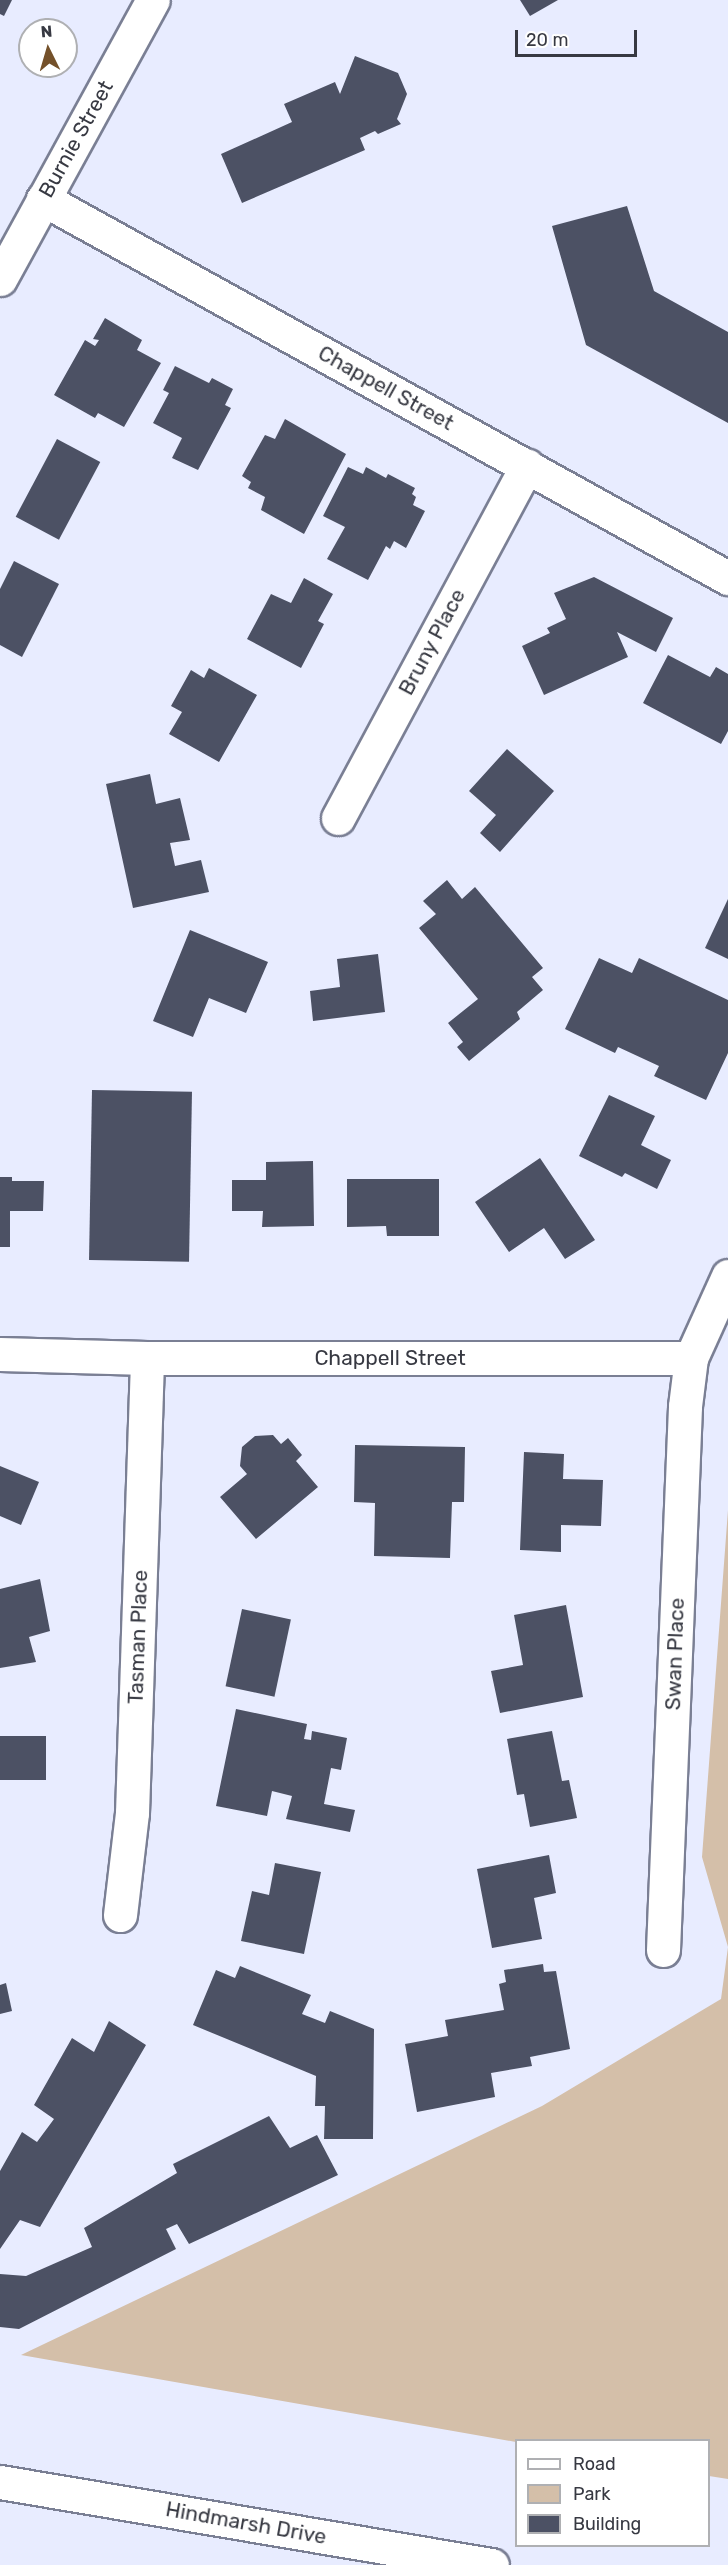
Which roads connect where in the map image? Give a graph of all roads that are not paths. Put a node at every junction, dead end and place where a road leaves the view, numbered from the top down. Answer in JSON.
{"nodes":[{"id":1,"x":153,"y":0,"type":"edge"},
{"id":2,"x":44,"y":199,"type":"junction"},
{"id":3,"x":0,"y":279,"type":"edge"},
{"id":4,"x":526,"y":465,"type":"junction"},
{"id":5,"x":728,"y":578,"type":"edge"},
{"id":6,"x":338,"y":818,"type":"dead end"},
{"id":7,"x":728,"y":1276,"type":"edge"},
{"id":8,"x":0,"y":1354,"type":"edge"},
{"id":9,"x":147,"y":1358,"type":"junction"},
{"id":10,"x":691,"y":1358,"type":"junction"},
{"id":11,"x":120,"y":1915,"type":"dead end"},
{"id":12,"x":663,"y":1950,"type":"dead end"},
{"id":13,"x":0,"y":2482,"type":"edge"},
{"id":14,"x":492,"y":2565,"type":"edge"}],
"edges":[{"from":1,"to":2,"type":"street","name":"Burnie Street"},
{"from":2,"to":3,"type":"street","name":"Burnie Street"},
{"from":2,"to":4,"type":"street","name":"Chappell Street"},
{"from":4,"to":5,"type":"street","name":"Chappell Street"},
{"from":4,"to":6,"type":"street","name":"Bruny Place"},
{"from":7,"to":10,"type":"street"},
{"from":8,"to":9,"type":"street","name":"Chappell Street"},
{"from":9,"to":10,"type":"street","name":"Chappell Street"},
{"from":9,"to":11,"type":"street","name":"Tasman Place"},
{"from":10,"to":12,"type":"street","name":"Swan Place"},
{"from":13,"to":14,"type":"street","name":"Hindmarsh Drive"}]}
